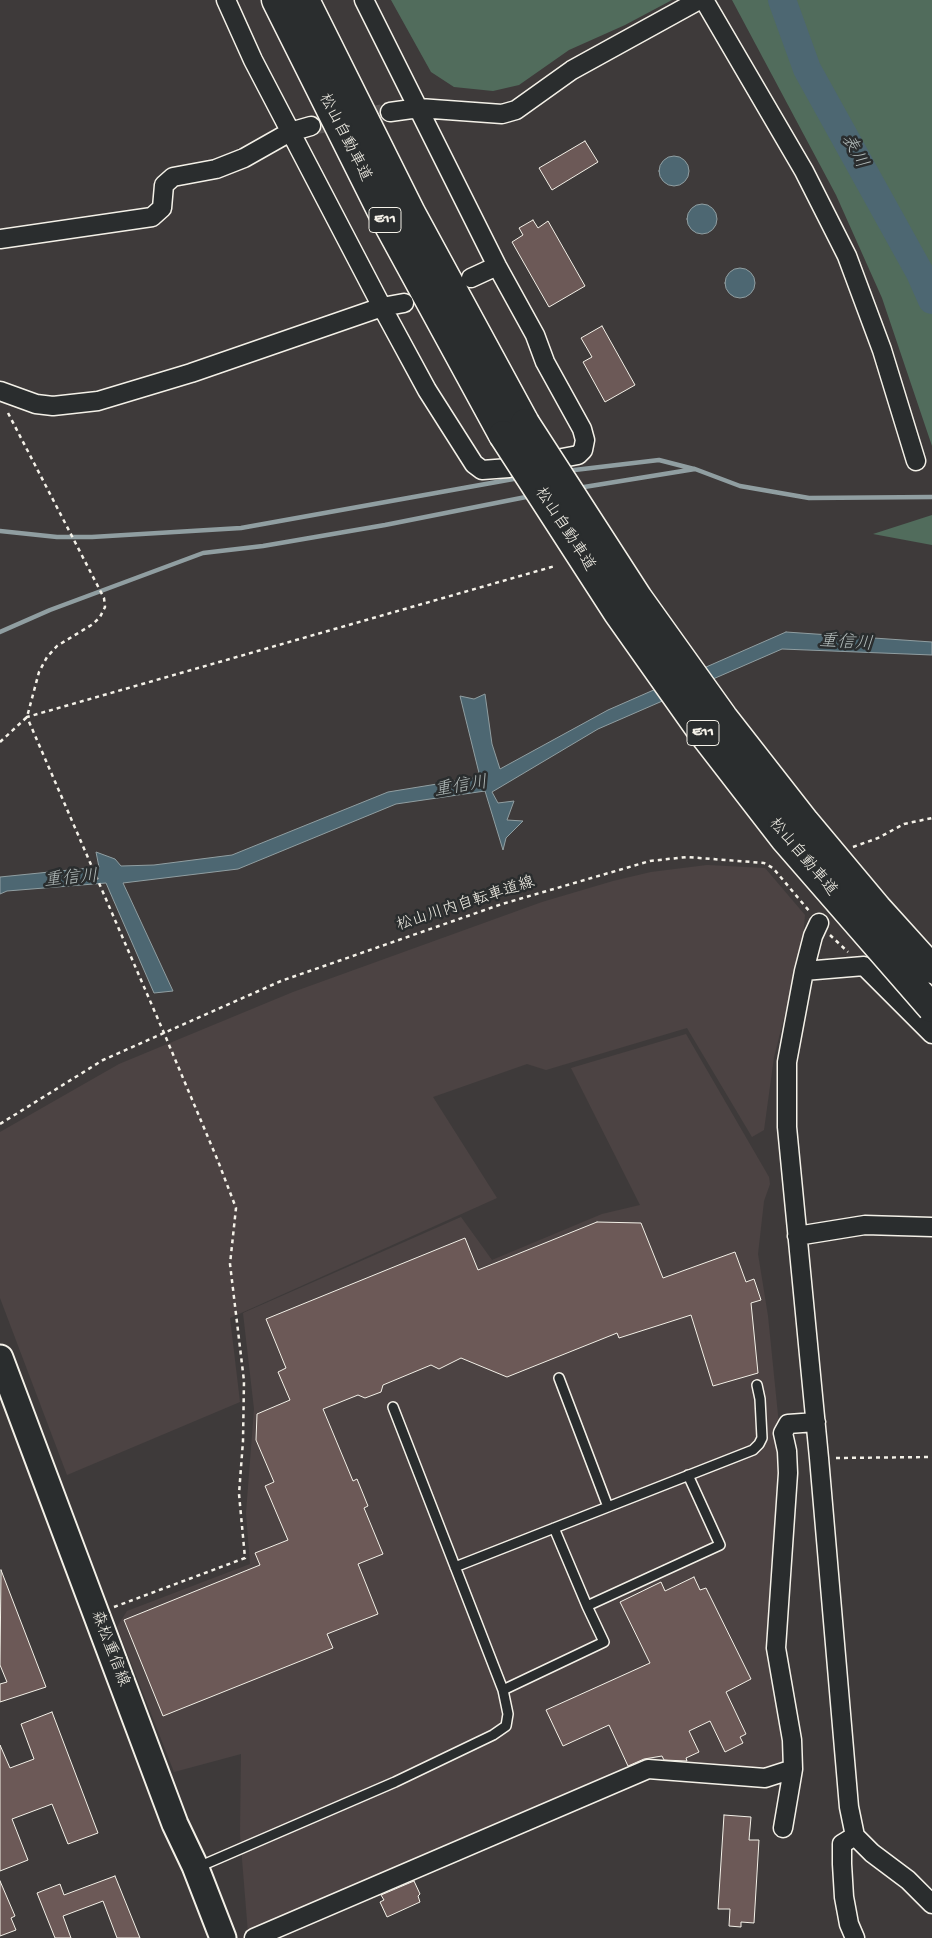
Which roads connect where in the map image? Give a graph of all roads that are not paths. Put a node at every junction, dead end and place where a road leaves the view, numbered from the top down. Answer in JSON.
{"nodes":[{"id":1,"x":226,"y":0,"type":"edge"},
{"id":2,"x":276,"y":0,"type":"edge"},
{"id":3,"x":305,"y":0,"type":"edge"},
{"id":4,"x":364,"y":0,"type":"edge"},
{"id":5,"x":699,"y":0,"type":"edge"},
{"id":6,"x":704,"y":0,"type":"edge"},
{"id":7,"x":419,"y":108,"type":"junction"},
{"id":8,"x":390,"y":112,"type":"tunnel mouth"},
{"id":9,"x":311,"y":126,"type":"tunnel mouth"},
{"id":10,"x":290,"y":132,"type":"junction"},
{"id":11,"x":0,"y":239,"type":"edge"},
{"id":12,"x":497,"y":266,"type":"junction"},
{"id":13,"x":470,"y":278,"type":"dead end"},
{"id":14,"x":404,"y":302,"type":"dead end"},
{"id":15,"x":382,"y":307,"type":"junction"},
{"id":16,"x":0,"y":392,"type":"edge"},
{"id":17,"x":514,"y":429,"type":"junction"},
{"id":18,"x":916,"y":461,"type":"dead end"},
{"id":19,"x":819,"y":923,"type":"road end"},
{"id":20,"x":932,"y":969,"type":"edge"},
{"id":21,"x":804,"y":971,"type":"junction"},
{"id":22,"x":932,"y":1008,"type":"edge"},
{"id":23,"x":932,"y":1034,"type":"edge"},
{"id":24,"x":932,"y":1227,"type":"edge"},
{"id":25,"x":797,"y":1236,"type":"junction"},
{"id":26,"x":0,"y":1358,"type":"edge"},
{"id":27,"x":559,"y":1378,"type":"dead end"},
{"id":28,"x":757,"y":1384,"type":"dead end"},
{"id":29,"x":393,"y":1407,"type":"dead end"},
{"id":30,"x":816,"y":1422,"type":"junction"},
{"id":31,"x":688,"y":1475,"type":"junction"},
{"id":32,"x":608,"y":1506,"type":"junction"},
{"id":33,"x":554,"y":1528,"type":"junction"},
{"id":34,"x":455,"y":1567,"type":"junction"},
{"id":35,"x":587,"y":1606,"type":"junction"},
{"id":36,"x":503,"y":1690,"type":"junction"},
{"id":37,"x":793,"y":1769,"type":"junction"},
{"id":38,"x":783,"y":1828,"type":"dead end"},
{"id":39,"x":855,"y":1836,"type":"junction"},
{"id":40,"x":196,"y":1868,"type":"junction"},
{"id":41,"x":932,"y":1904,"type":"edge"},
{"id":42,"x":223,"y":1938,"type":"edge"},
{"id":43,"x":254,"y":1938,"type":"edge"},
{"id":44,"x":855,"y":1938,"type":"edge"}],
"edges":[{"from":1,"to":10,"type":"street"},
{"from":2,"to":17,"type":"highway","name":"松山自動車道","number":"E11"},
{"from":3,"to":17,"type":"highway","name":"松山自動車道","number":"E11"},
{"from":4,"to":7,"type":"street"},
{"from":5,"to":7,"type":"street"},
{"from":6,"to":18,"type":"street"},
{"from":7,"to":8,"type":"street"},
{"from":7,"to":12,"type":"street"},
{"from":9,"to":10,"type":"street"},
{"from":10,"to":11,"type":"street"},
{"from":10,"to":15,"type":"street"},
{"from":12,"to":13,"type":"street"},
{"from":12,"to":15,"type":"street"},
{"from":14,"to":15,"type":"street"},
{"from":15,"to":16,"type":"street"},
{"from":17,"to":20,"type":"highway","name":"松山自動車道","number":"E11","bridge":true},
{"from":17,"to":22,"type":"highway","name":"松山自動車道","number":"E11","bridge":true},
{"from":19,"to":21,"type":"street"},
{"from":21,"to":23,"type":"street"},
{"from":21,"to":25,"type":"street"},
{"from":24,"to":25,"type":"street"},
{"from":25,"to":30,"type":"street"},
{"from":26,"to":40,"type":"main road","name":"森松重信線"},
{"from":27,"to":32,"type":"lane"},
{"from":28,"to":31,"type":"lane"},
{"from":29,"to":34,"type":"lane"},
{"from":30,"to":37,"type":"street"},
{"from":30,"to":39,"type":"street"},
{"from":31,"to":32,"type":"lane"},
{"from":31,"to":35,"type":"lane"},
{"from":32,"to":33,"type":"lane"},
{"from":33,"to":34,"type":"lane"},
{"from":33,"to":35,"type":"lane"},
{"from":34,"to":36,"type":"lane"},
{"from":35,"to":36,"type":"lane"},
{"from":36,"to":40,"type":"lane"},
{"from":37,"to":38,"type":"street"},
{"from":37,"to":43,"type":"street"},
{"from":39,"to":41,"type":"street"},
{"from":39,"to":44,"type":"street"},
{"from":40,"to":42,"type":"main road","name":"森松重信線"}]}
